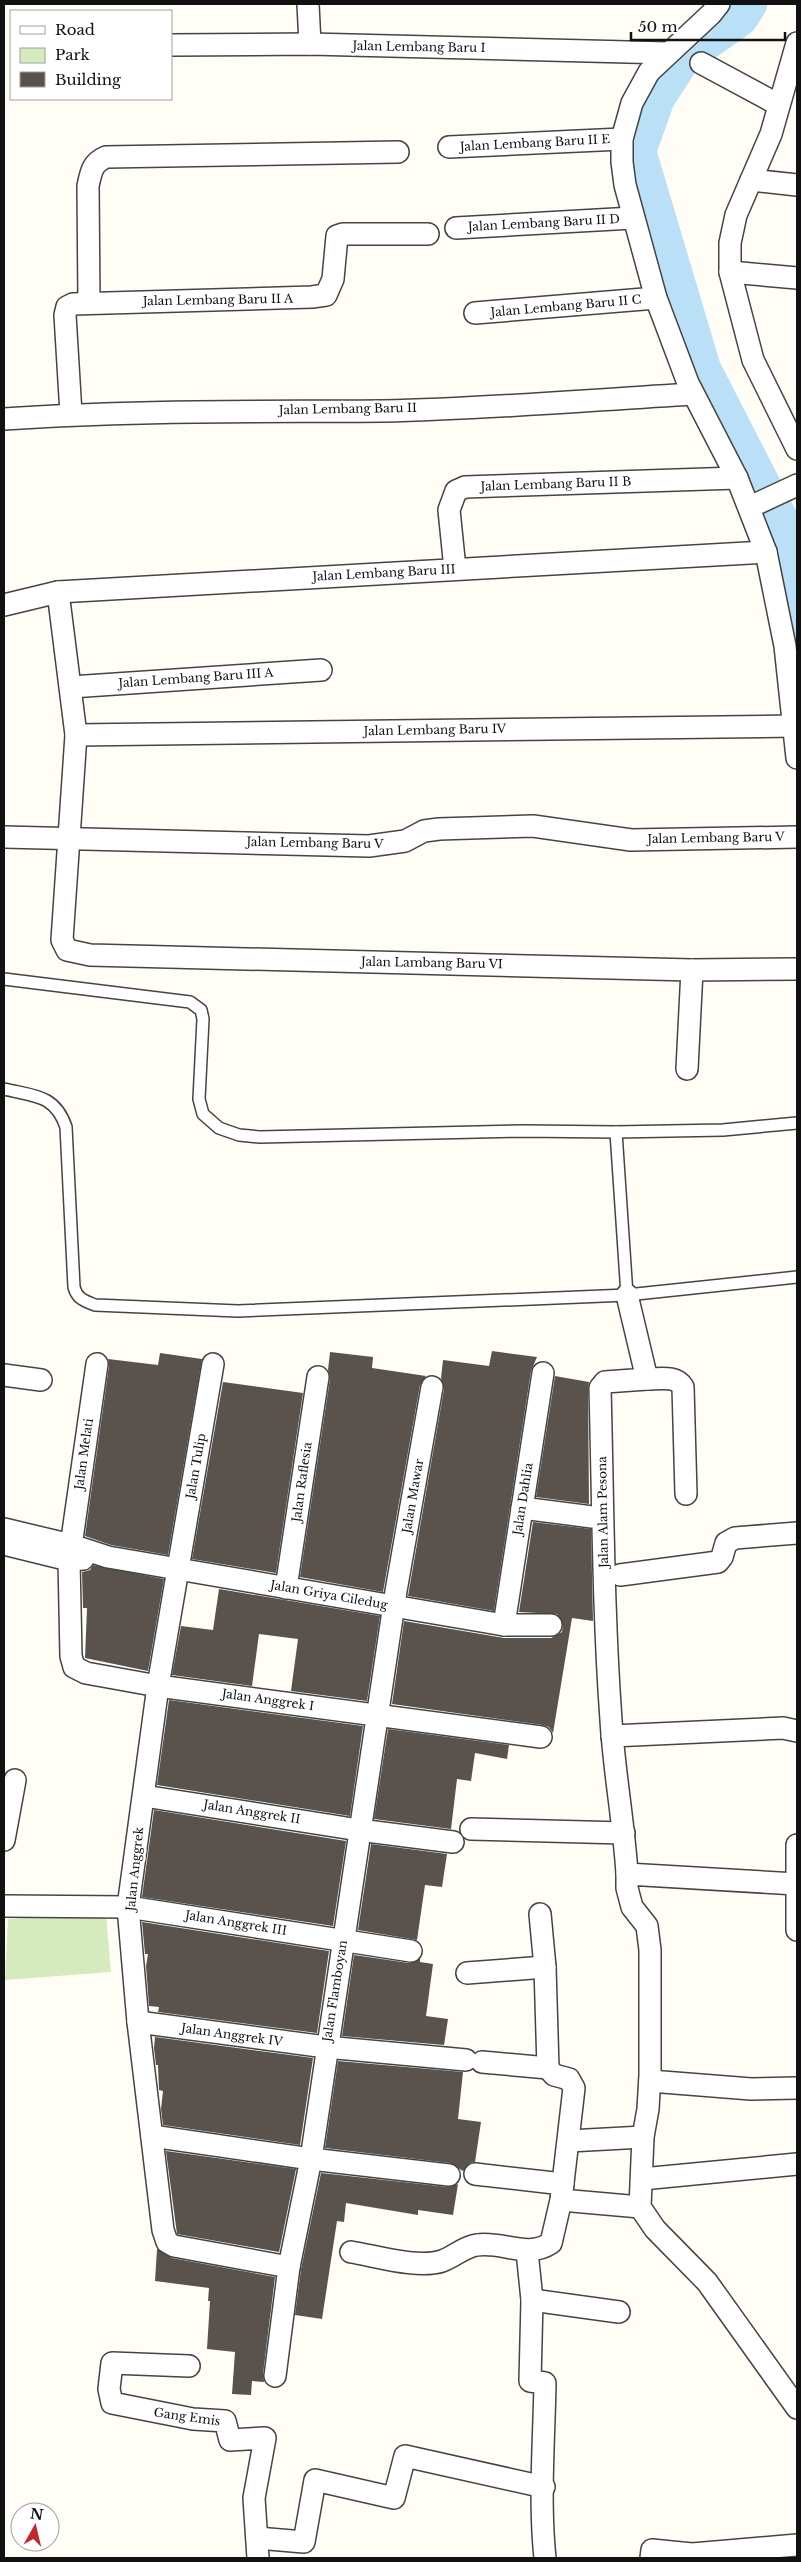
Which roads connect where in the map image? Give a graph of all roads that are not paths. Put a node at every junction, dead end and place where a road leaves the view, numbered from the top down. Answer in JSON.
{"nodes":[{"id":1,"x":308,"y":4,"type":"edge"},
{"id":2,"x":719,"y":4,"type":"edge"},
{"id":3,"x":797,"y":43,"type":"edge"},
{"id":4,"x":310,"y":44,"type":"junction"},
{"id":5,"x":172,"y":46,"type":"edge"},
{"id":6,"x":668,"y":53,"type":"junction"},
{"id":7,"x":701,"y":63,"type":"dead end"},
{"id":8,"x":780,"y":105,"type":"junction"},
{"id":9,"x":622,"y":139,"type":"junction"},
{"id":10,"x":449,"y":147,"type":"dead end"},
{"id":11,"x":398,"y":152,"type":"dead end"},
{"id":12,"x":751,"y":180,"type":"junction"},
{"id":13,"x":797,"y":185,"type":"edge"},
{"id":14,"x":633,"y":218,"type":"junction"},
{"id":15,"x":456,"y":228,"type":"dead end"},
{"id":16,"x":428,"y":234,"type":"dead end"},
{"id":17,"x":730,"y":272,"type":"junction"},
{"id":18,"x":797,"y":278,"type":"edge"},
{"id":19,"x":656,"y":298,"type":"junction"},
{"id":20,"x":89,"y":303,"type":"junction"},
{"id":21,"x":475,"y":313,"type":"dead end"},
{"id":22,"x":693,"y":394,"type":"junction"},
{"id":23,"x":71,"y":414,"type":"junction"},
{"id":24,"x":4,"y":420,"type":"edge"},
{"id":25,"x":797,"y":449,"type":"edge"},
{"id":26,"x":737,"y":478,"type":"junction"},
{"id":27,"x":797,"y":485,"type":"edge"},
{"id":28,"x":757,"y":504,"type":"junction"},
{"id":29,"x":766,"y":552,"type":"junction"},
{"id":30,"x":455,"y":569,"type":"junction"},
{"id":31,"x":58,"y":592,"type":"junction"},
{"id":32,"x":4,"y":605,"type":"edge"},
{"id":33,"x":321,"y":670,"type":"dead end"},
{"id":34,"x":71,"y":687,"type":"junction"},
{"id":35,"x":795,"y":726,"type":"junction"},
{"id":36,"x":76,"y":735,"type":"junction"},
{"id":37,"x":797,"y":758,"type":"edge"},
{"id":38,"x":4,"y":837,"type":"edge"},
{"id":39,"x":797,"y":837,"type":"edge"},
{"id":40,"x":69,"y":838,"type":"junction"},
{"id":41,"x":797,"y":969,"type":"edge"},
{"id":42,"x":692,"y":970,"type":"junction"},
{"id":43,"x":4,"y":979,"type":"edge"},
{"id":44,"x":687,"y":1070,"type":"dead end"},
{"id":45,"x":4,"y":1089,"type":"edge"},
{"id":46,"x":797,"y":1122,"type":"edge"},
{"id":47,"x":616,"y":1132,"type":"junction"},
{"id":48,"x":797,"y":1277,"type":"edge"},
{"id":49,"x":627,"y":1295,"type":"junction"},
{"id":50,"x":96,"y":1364,"type":"dead end"},
{"id":51,"x":213,"y":1364,"type":"dead end"},
{"id":52,"x":543,"y":1373,"type":"dead end"},
{"id":53,"x":4,"y":1375,"type":"edge"},
{"id":54,"x":318,"y":1377,"type":"dead end"},
{"id":55,"x":647,"y":1379,"type":"junction"},
{"id":56,"x":41,"y":1380,"type":"dead end"},
{"id":57,"x":432,"y":1387,"type":"dead end"},
{"id":58,"x":686,"y":1494,"type":"dead end"},
{"id":59,"x":522,"y":1508,"type":"junction"},
{"id":60,"x":592,"y":1517,"type":"dead end"},
{"id":61,"x":4,"y":1529,"type":"edge"},
{"id":62,"x":797,"y":1534,"type":"edge"},
{"id":63,"x":4,"y":1544,"type":"edge"},
{"id":64,"x":70,"y":1552,"type":"junction"},
{"id":65,"x":179,"y":1569,"type":"junction"},
{"id":66,"x":620,"y":1575,"type":"dead end"},
{"id":67,"x":286,"y":1588,"type":"junction"},
{"id":68,"x":394,"y":1606,"type":"junction"},
{"id":69,"x":504,"y":1625,"type":"junction"},
{"id":70,"x":551,"y":1625,"type":"dead end"},
{"id":71,"x":158,"y":1686,"type":"junction"},
{"id":72,"x":378,"y":1715,"type":"junction"},
{"id":73,"x":797,"y":1731,"type":"edge"},
{"id":74,"x":612,"y":1736,"type":"junction"},
{"id":75,"x":541,"y":1737,"type":"dead end"},
{"id":76,"x":15,"y":1780,"type":"dead end"},
{"id":77,"x":144,"y":1796,"type":"junction"},
{"id":78,"x":471,"y":1829,"type":"dead end"},
{"id":79,"x":359,"y":1830,"type":"junction"},
{"id":80,"x":624,"y":1833,"type":"junction"},
{"id":81,"x":4,"y":1840,"type":"edge"},
{"id":82,"x":453,"y":1842,"type":"dead end"},
{"id":83,"x":797,"y":1845,"type":"edge"},
{"id":84,"x":627,"y":1874,"type":"junction"},
{"id":85,"x":796,"y":1884,"type":"junction"},
{"id":86,"x":4,"y":1906,"type":"edge"},
{"id":87,"x":128,"y":1907,"type":"junction"},
{"id":88,"x":540,"y":1914,"type":"dead end"},
{"id":89,"x":797,"y":1930,"type":"edge"},
{"id":90,"x":343,"y":1941,"type":"junction"},
{"id":91,"x":411,"y":1951,"type":"dead end"},
{"id":92,"x":545,"y":1967,"type":"junction"},
{"id":93,"x":467,"y":1973,"type":"dead end"},
{"id":94,"x":138,"y":2022,"type":"junction"},
{"id":95,"x":326,"y":2047,"type":"junction"},
{"id":96,"x":548,"y":2068,"type":"junction"},
{"id":97,"x":650,"y":2081,"type":"junction"},
{"id":98,"x":797,"y":2088,"type":"edge"},
{"id":99,"x":152,"y":2136,"type":"junction"},
{"id":100,"x":643,"y":2137,"type":"junction"},
{"id":101,"x":569,"y":2141,"type":"junction"},
{"id":102,"x":311,"y":2159,"type":"junction"},
{"id":103,"x":797,"y":2164,"type":"edge"},
{"id":104,"x":475,"y":2174,"type":"dead end"},
{"id":105,"x":449,"y":2175,"type":"dead end"},
{"id":106,"x":642,"y":2179,"type":"junction"},
{"id":107,"x":562,"y":2192,"type":"junction"},
{"id":108,"x":640,"y":2207,"type":"junction"},
{"id":109,"x":527,"y":2250,"type":"junction"},
{"id":110,"x":351,"y":2252,"type":"dead end"},
{"id":111,"x":290,"y":2267,"type":"junction"},
{"id":112,"x":532,"y":2300,"type":"junction"},
{"id":113,"x":619,"y":2312,"type":"dead end"},
{"id":114,"x":190,"y":2366,"type":"dead end"},
{"id":115,"x":275,"y":2376,"type":"dead end"},
{"id":116,"x":797,"y":2408,"type":"edge"},
{"id":117,"x":544,"y":2487,"type":"junction"},
{"id":118,"x":797,"y":2545,"type":"edge"},
{"id":119,"x":257,"y":2548,"type":"edge"},
{"id":120,"x":544,"y":2558,"type":"edge"},
{"id":121,"x":651,"y":2558,"type":"edge"}],
"edges":[{"from":1,"to":4,"type":"street"},
{"from":2,"to":6,"type":"street"},
{"from":3,"to":8,"type":"street"},
{"from":4,"to":5,"type":"street","name":"Jalan Lembang Baru I"},
{"from":4,"to":6,"type":"street","name":"Jalan Lembang Baru I"},
{"from":6,"to":9,"type":"street"},
{"from":7,"to":8,"type":"street"},
{"from":8,"to":12,"type":"street"},
{"from":9,"to":10,"type":"street","name":"Jalan Lembang Baru II E"},
{"from":9,"to":14,"type":"street"},
{"from":11,"to":20,"type":"street"},
{"from":12,"to":13,"type":"street"},
{"from":12,"to":17,"type":"street"},
{"from":14,"to":15,"type":"street","name":"Jalan Lembang Baru II D"},
{"from":14,"to":19,"type":"street"},
{"from":16,"to":20,"type":"street","name":"Jalan Lembang Baru II A"},
{"from":17,"to":18,"type":"street"},
{"from":17,"to":25,"type":"street"},
{"from":19,"to":21,"type":"street","name":"Jalan Lembang Baru II C"},
{"from":19,"to":22,"type":"street"},
{"from":20,"to":23,"type":"street","name":"Jalan Lembang Baru II A"},
{"from":22,"to":23,"type":"street","name":"Jalan Lembang Baru II"},
{"from":22,"to":26,"type":"street"},
{"from":23,"to":24,"type":"street","name":"Jalan Lembang Baru II"},
{"from":26,"to":28,"type":"street"},
{"from":26,"to":30,"type":"street","name":"Jalan Lembang Baru II B"},
{"from":27,"to":28,"type":"street"},
{"from":28,"to":29,"type":"street"},
{"from":29,"to":30,"type":"street","name":"Jalan Lembang Baru III"},
{"from":29,"to":35,"type":"street"},
{"from":30,"to":31,"type":"street","name":"Jalan Lembang Baru III"},
{"from":31,"to":32,"type":"street","name":"Jalan Lembang Baru III"},
{"from":31,"to":34,"type":"street"},
{"from":33,"to":34,"type":"street","name":"Jalan Lembang Baru III A"},
{"from":34,"to":36,"type":"street"},
{"from":35,"to":36,"type":"street","name":"Jalan Lembang Baru IV"},
{"from":35,"to":37,"type":"street"},
{"from":36,"to":40,"type":"street"},
{"from":38,"to":40,"type":"street","name":"Jalan Lembang Baru V"},
{"from":39,"to":40,"type":"street","name":"Jalan Lembang Baru V"},
{"from":40,"to":42,"type":"street","name":"Jalan Lambang Baru VI"},
{"from":41,"to":42,"type":"street","name":"Jalan Lambang Baru VI"},
{"from":42,"to":44,"type":"street"},
{"from":43,"to":47,"type":"lane"},
{"from":45,"to":49,"type":"lane"},
{"from":46,"to":47,"type":"lane"},
{"from":47,"to":49,"type":"lane"},
{"from":48,"to":49,"type":"lane"},
{"from":49,"to":55,"type":"street"},
{"from":50,"to":64,"type":"street","name":"Jalan Melati"},
{"from":51,"to":65,"type":"street","name":"Jalan Tulip"},
{"from":52,"to":59,"type":"street","name":"Jalan Dahlia"},
{"from":53,"to":56,"type":"street"},
{"from":54,"to":67,"type":"street","name":"Jalan Raflesia"},
{"from":55,"to":58,"type":"street"},
{"from":55,"to":74,"type":"street","name":"Jalan Alam Pesona"},
{"from":57,"to":68,"type":"street","name":"Jalan Mawar"},
{"from":59,"to":60,"type":"street"},
{"from":59,"to":69,"type":"street","name":"Jalan Dahlia"},
{"from":61,"to":64,"type":"street","name":"Jalan Griya Ciledug"},
{"from":62,"to":66,"type":"street"},
{"from":63,"to":64,"type":"street","name":"Jalan Griya Ciledug"},
{"from":64,"to":65,"type":"street","name":"Jalan Griya Ciledug"},
{"from":64,"to":71,"type":"street"},
{"from":65,"to":67,"type":"street","name":"Jalan Griya Ciledug"},
{"from":65,"to":71,"type":"street","name":"Jalan Anggrek"},
{"from":67,"to":68,"type":"street","name":"Jalan Griya Ciledug"},
{"from":68,"to":69,"type":"street","name":"Jalan Griya Ciledug"},
{"from":68,"to":72,"type":"street","name":"Jalan Flamboyan"},
{"from":69,"to":70,"type":"street","name":"Jalan Griya Ciledug"},
{"from":71,"to":72,"type":"street","name":"Jalan Anggrek I"},
{"from":71,"to":77,"type":"street","name":"Jalan Anggrek"},
{"from":72,"to":75,"type":"street","name":"Jalan Anggrek I"},
{"from":72,"to":79,"type":"street","name":"Jalan Flamboyan"},
{"from":73,"to":74,"type":"street"},
{"from":74,"to":80,"type":"street","name":"Jalan Alam Pesona"},
{"from":76,"to":81,"type":"street"},
{"from":77,"to":79,"type":"street","name":"Jalan Anggrek II"},
{"from":77,"to":87,"type":"street","name":"Jalan Anggrek"},
{"from":78,"to":80,"type":"street"},
{"from":79,"to":82,"type":"street","name":"Jalan Anggrek II"},
{"from":79,"to":90,"type":"street","name":"Jalan Flamboyan"},
{"from":80,"to":84,"type":"street","name":"Jalan Alam Pesona"},
{"from":83,"to":85,"type":"street"},
{"from":84,"to":85,"type":"street"},
{"from":84,"to":97,"type":"street","name":"Jalan Alam Pesona"},
{"from":85,"to":89,"type":"street"},
{"from":86,"to":87,"type":"street"},
{"from":87,"to":90,"type":"street","name":"Jalan Anggrek III"},
{"from":87,"to":94,"type":"street","name":"Jalan Anggrek"},
{"from":88,"to":92,"type":"street"},
{"from":90,"to":91,"type":"street","name":"Jalan Anggrek III"},
{"from":90,"to":95,"type":"street","name":"Jalan Flamboyan"},
{"from":92,"to":93,"type":"street"},
{"from":92,"to":96,"type":"street"},
{"from":94,"to":95,"type":"street","name":"Jalan Anggrek IV"},
{"from":94,"to":99,"type":"street","name":"Jalan Anggrek"},
{"from":95,"to":96,"type":"street","name":"Jalan Anggrek IV"},
{"from":95,"to":102,"type":"street","name":"Jalan Flamboyan"},
{"from":96,"to":101,"type":"street"},
{"from":97,"to":98,"type":"street"},
{"from":97,"to":100,"type":"street","name":"Jalan Alam Pesona"},
{"from":99,"to":102,"type":"street"},
{"from":99,"to":111,"type":"street","name":"Jalan Anggrek"},
{"from":100,"to":101,"type":"street"},
{"from":100,"to":106,"type":"street","name":"Jalan Alam Pesona"},
{"from":101,"to":107,"type":"street"},
{"from":102,"to":105,"type":"street"},
{"from":102,"to":111,"type":"street","name":"Jalan Flamboyan"},
{"from":103,"to":106,"type":"street"},
{"from":104,"to":107,"type":"street"},
{"from":106,"to":108,"type":"street","name":"Jalan Alam Pesona"},
{"from":107,"to":108,"type":"street"},
{"from":107,"to":109,"type":"street"},
{"from":108,"to":116,"type":"street"},
{"from":109,"to":110,"type":"street"},
{"from":109,"to":112,"type":"street"},
{"from":111,"to":115,"type":"street","name":"Jalan Flamboyan"},
{"from":112,"to":113,"type":"street"},
{"from":112,"to":117,"type":"street"},
{"from":114,"to":119,"type":"street","name":"Gang Emis"},
{"from":117,"to":119,"type":"street","name":"Gang Emis"},
{"from":117,"to":120,"type":"street"},
{"from":118,"to":121,"type":"street"}]}
